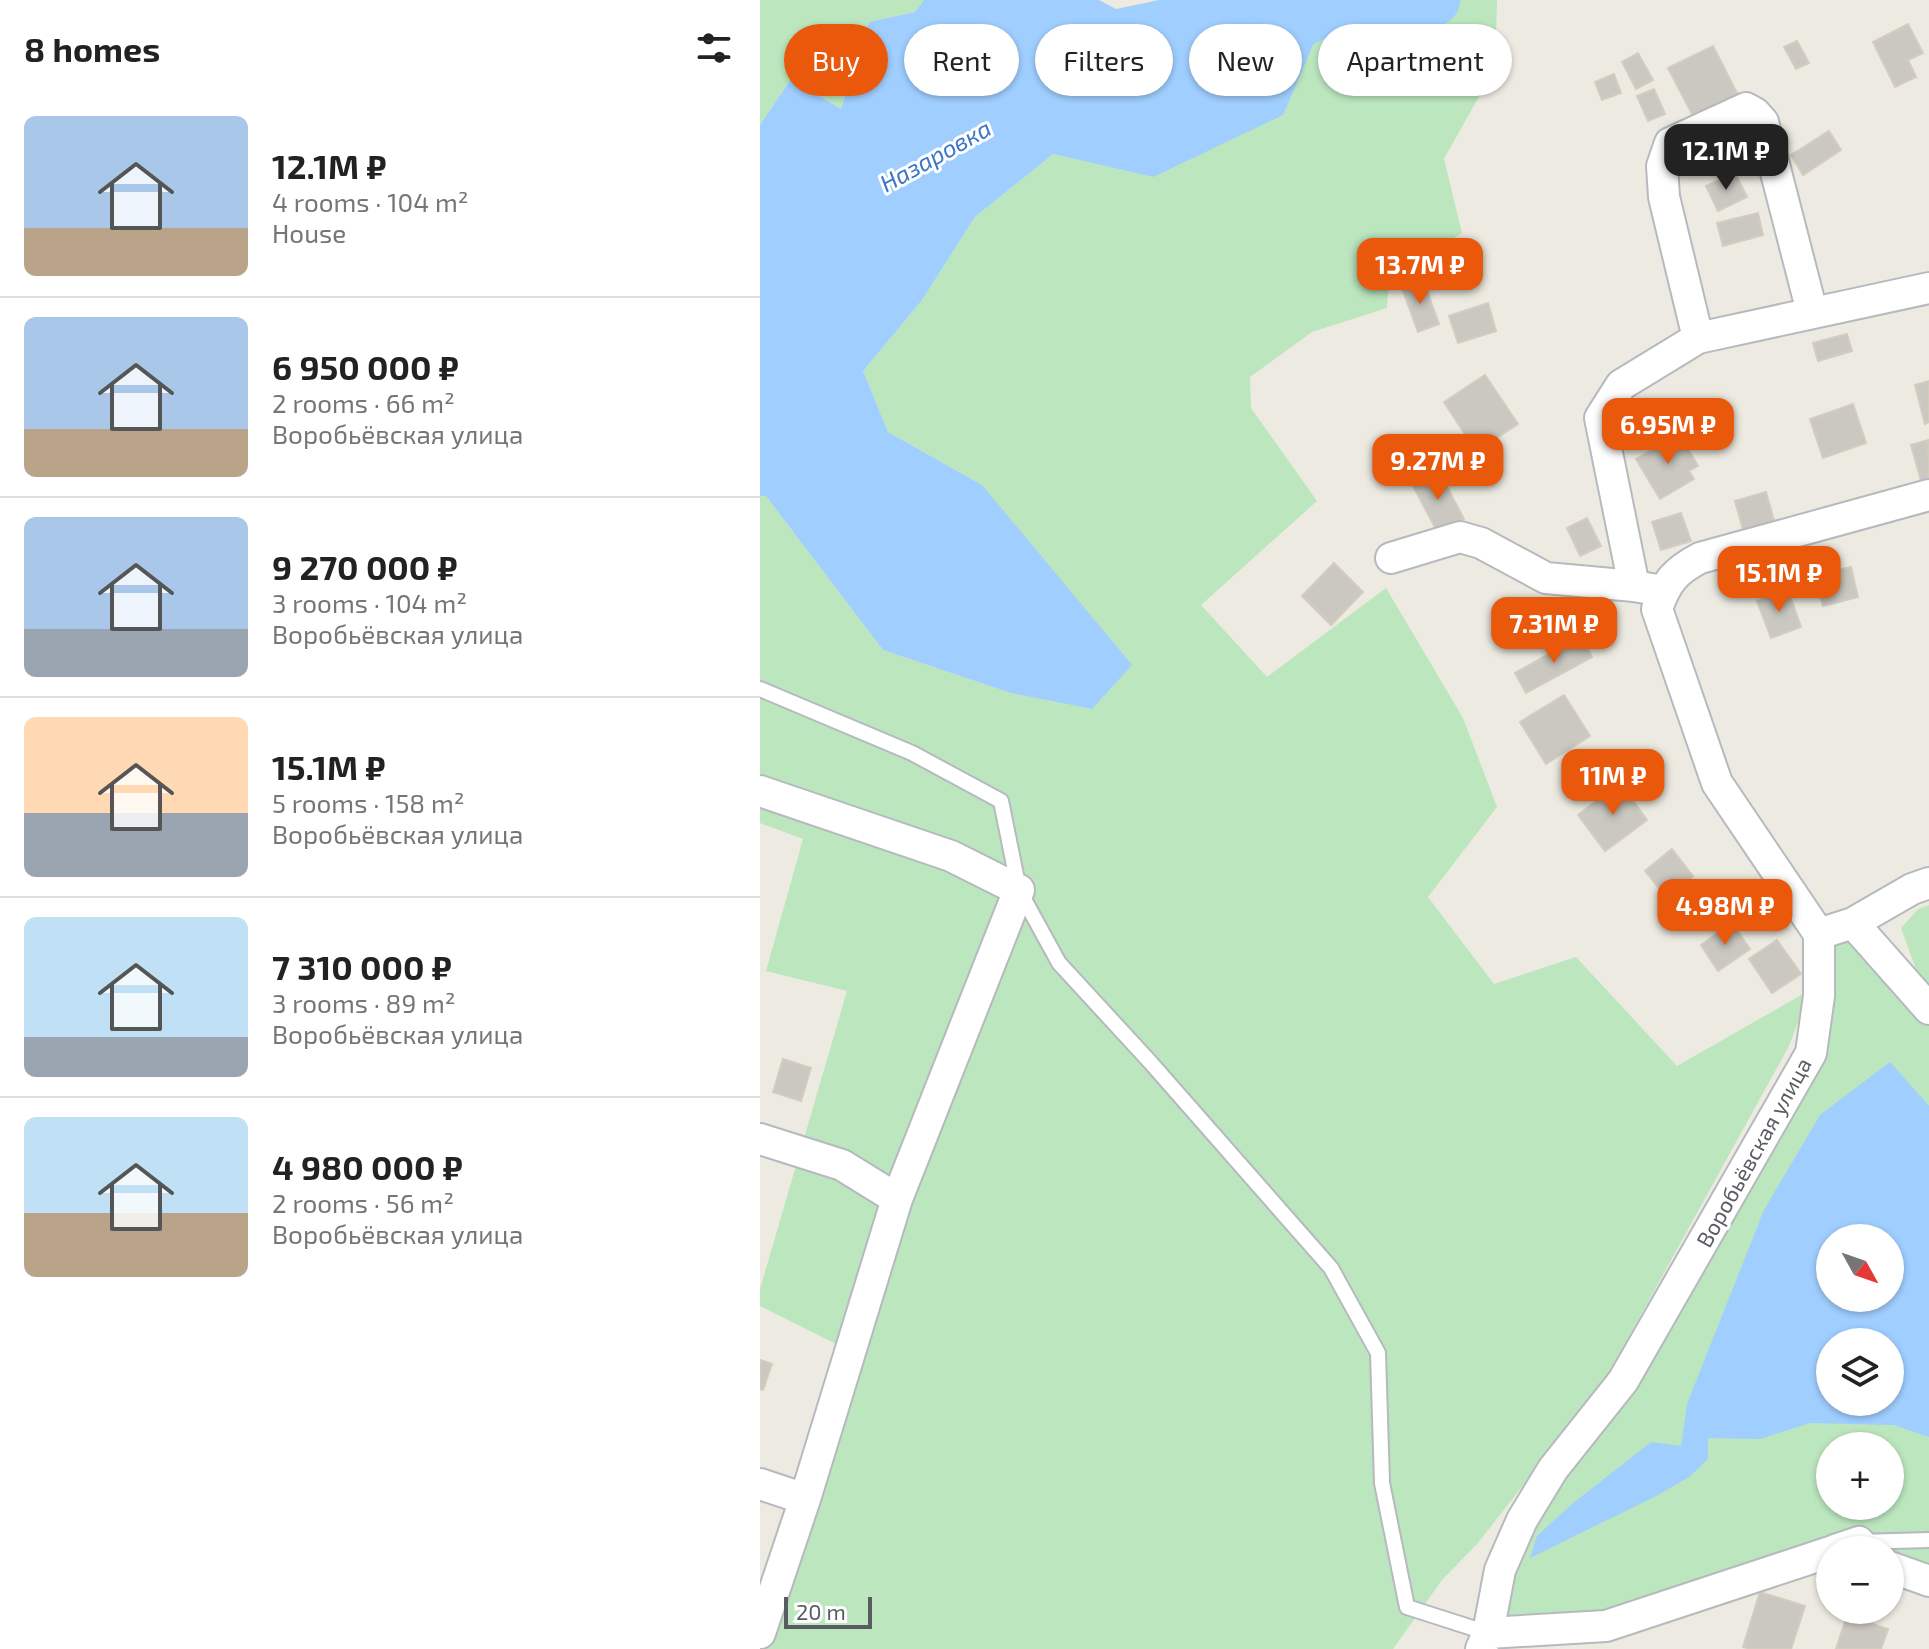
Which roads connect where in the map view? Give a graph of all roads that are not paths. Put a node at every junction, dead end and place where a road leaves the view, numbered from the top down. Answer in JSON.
{"nodes":[{"id":1,"x":1929,"y":288,"type":"edge"},
{"id":2,"x":1812,"y":312,"type":"junction"},
{"id":3,"x":1698,"y":338,"type":"junction"},
{"id":4,"x":1929,"y":495,"type":"edge"},
{"id":5,"x":1391,"y":558,"type":"dead end"},
{"id":6,"x":1649,"y":588,"type":"junction"},
{"id":7,"x":760,"y":689,"type":"edge"},
{"id":8,"x":760,"y":791,"type":"edge"},
{"id":9,"x":1929,"y":883,"type":"edge"},
{"id":10,"x":1019,"y":890,"type":"junction"},
{"id":11,"x":1853,"y":923,"type":"junction"},
{"id":12,"x":1819,"y":934,"type":"junction"},
{"id":13,"x":1929,"y":1009,"type":"edge"},
{"id":14,"x":760,"y":1139,"type":"edge"},
{"id":15,"x":897,"y":1199,"type":"junction"},
{"id":16,"x":760,"y":1484,"type":"edge"},
{"id":17,"x":805,"y":1499,"type":"junction"},
{"id":18,"x":1929,"y":1540,"type":"edge"},
{"id":19,"x":1904,"y":1542,"type":"edge"},
{"id":20,"x":1816,"y":1558,"type":"edge"},
{"id":21,"x":1904,"y":1572,"type":"edge"},
{"id":22,"x":1929,"y":1581,"type":"edge"},
{"id":23,"x":760,"y":1633,"type":"edge"},
{"id":24,"x":1484,"y":1641,"type":"edge"}],
"edges":[{"from":1,"to":2,"type":"street"},
{"from":2,"to":3,"type":"street"},
{"from":2,"to":3,"type":"street"},
{"from":3,"to":6,"type":"street"},
{"from":4,"to":6,"type":"street"},
{"from":5,"to":6,"type":"street"},
{"from":6,"to":12,"type":"street"},
{"from":7,"to":10,"type":"lane"},
{"from":8,"to":10,"type":"street"},
{"from":9,"to":11,"type":"street"},
{"from":10,"to":15,"type":"street"},
{"from":10,"to":24,"type":"lane"},
{"from":11,"to":12,"type":"street"},
{"from":11,"to":13,"type":"street"},
{"from":12,"to":24,"type":"street","name":"Воробьёвская улица"},
{"from":14,"to":15,"type":"street"},
{"from":15,"to":17,"type":"street"},
{"from":16,"to":17,"type":"street"},
{"from":17,"to":23,"type":"street"},
{"from":18,"to":19,"type":"lane"},
{"from":20,"to":24,"type":"street"},
{"from":21,"to":22,"type":"street"}]}
